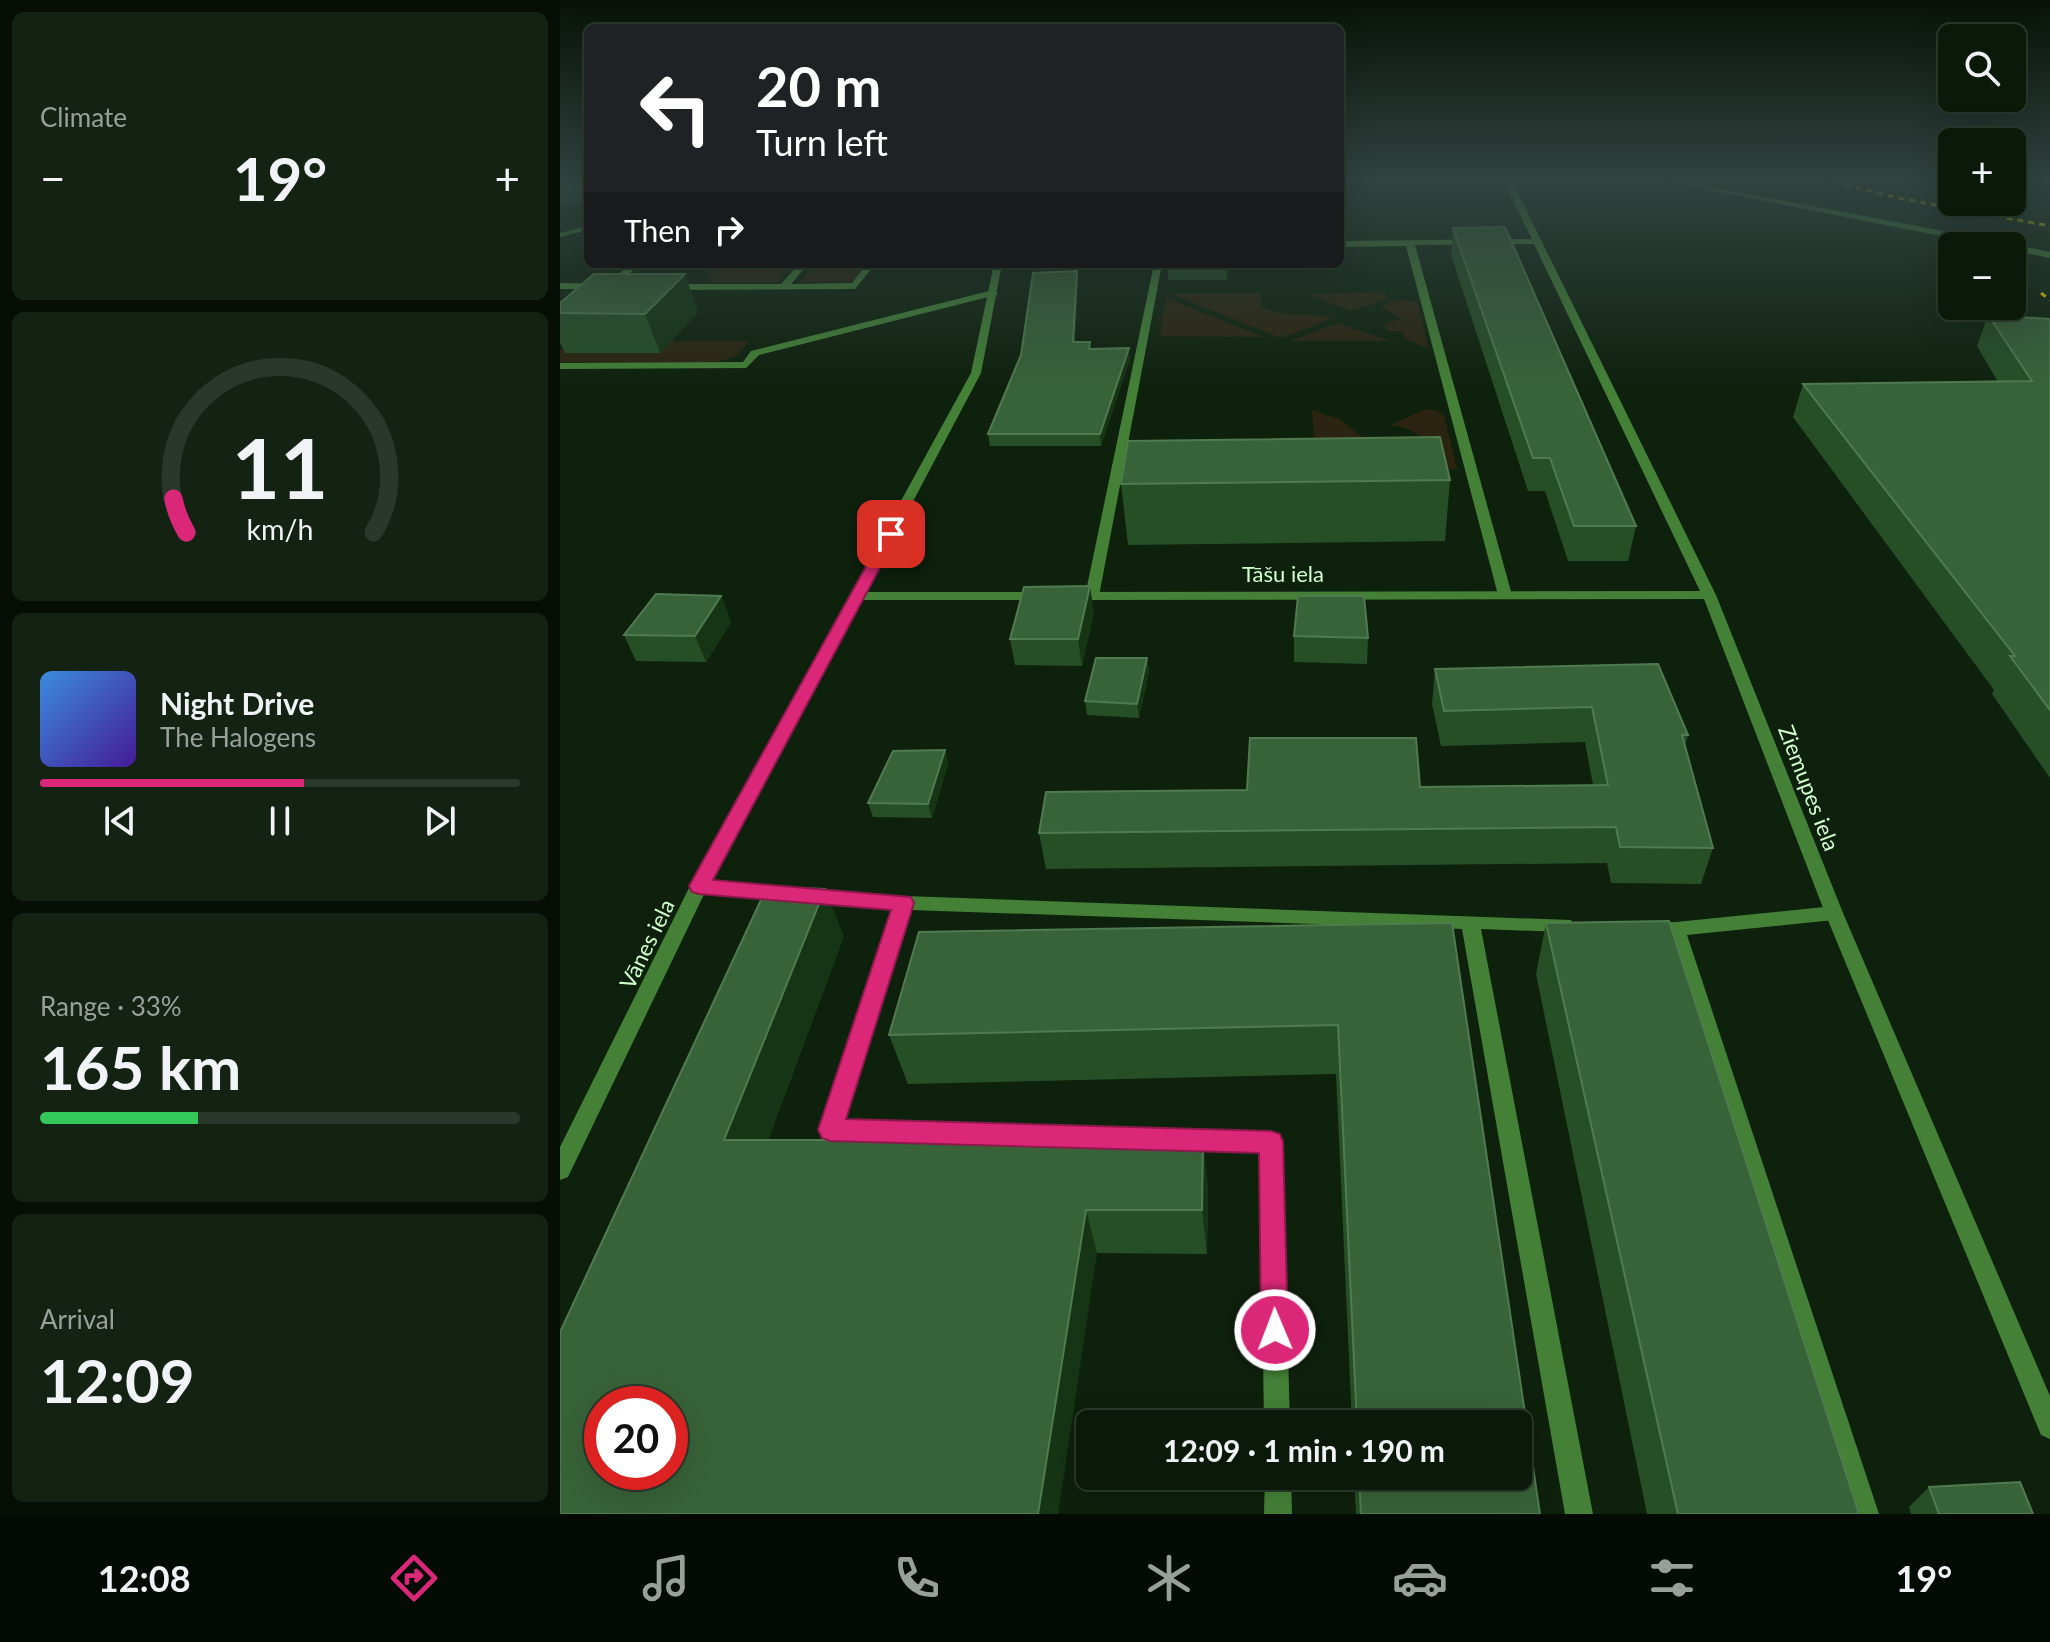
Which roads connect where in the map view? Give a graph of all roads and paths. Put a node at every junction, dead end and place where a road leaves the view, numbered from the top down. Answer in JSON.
{"nodes":[{"id":1,"x":1411,"y":248,"type":"edge"},
{"id":2,"x":1538,"y":248,"type":"edge"},
{"id":3,"x":2026,"y":250,"type":"edge"},
{"id":4,"x":2050,"y":255,"type":"edge"},
{"id":5,"x":631,"y":268,"type":"edge"},
{"id":6,"x":800,"y":268,"type":"edge"},
{"id":7,"x":868,"y":268,"type":"edge"},
{"id":8,"x":997,"y":268,"type":"edge"},
{"id":9,"x":1157,"y":268,"type":"edge"},
{"id":10,"x":560,"y":286,"type":"edge"},
{"id":11,"x":784,"y":286,"type":"junction"},
{"id":12,"x":609,"y":287,"type":"junction"},
{"id":13,"x":623,"y":287,"type":"edge"},
{"id":14,"x":665,"y":287,"type":"edge"},
{"id":15,"x":993,"y":293,"type":"junction"},
{"id":16,"x":560,"y":366,"type":"edge"},
{"id":17,"x":1505,"y":595,"type":"junction"},
{"id":18,"x":1709,"y":595,"type":"junction"},
{"id":19,"x":858,"y":596,"type":"junction"},
{"id":20,"x":1092,"y":596,"type":"junction"},
{"id":21,"x":699,"y":886,"type":"junction"},
{"id":22,"x":904,"y":903,"type":"junction"},
{"id":23,"x":1834,"y":913,"type":"junction"},
{"id":24,"x":1470,"y":922,"type":"junction"},
{"id":25,"x":1581,"y":926,"type":"edge"},
{"id":26,"x":1628,"y":927,"type":"edge"},
{"id":27,"x":1676,"y":929,"type":"junction"},
{"id":28,"x":560,"y":1170,"type":"edge"},
{"id":29,"x":1277,"y":1410,"type":"edge"},
{"id":30,"x":2050,"y":1426,"type":"edge"},
{"id":31,"x":1278,"y":1490,"type":"edge"},
{"id":32,"x":1278,"y":1514,"type":"edge"},
{"id":33,"x":1579,"y":1514,"type":"edge"},
{"id":34,"x":1865,"y":1514,"type":"edge"}],
"edges":[{"from":1,"to":17,"type":"street"},
{"from":2,"to":18,"type":"street","name":"Ziemupes iela"},
{"from":3,"to":4,"type":"street"},
{"from":5,"to":12,"type":"street"},
{"from":6,"to":11,"type":"street"},
{"from":7,"to":11,"type":"street"},
{"from":8,"to":15,"type":"street","name":"Vānes iela"},
{"from":9,"to":20,"type":"street"},
{"from":10,"to":12,"type":"street"},
{"from":11,"to":14,"type":"street"},
{"from":12,"to":13,"type":"street"},
{"from":15,"to":16,"type":"street"},
{"from":15,"to":19,"type":"street","name":"Vānes iela"},
{"from":17,"to":18,"type":"street","name":"Tāšu iela"},
{"from":17,"to":20,"type":"street","name":"Tāšu iela"},
{"from":18,"to":23,"type":"street","name":"Ziemupes iela"},
{"from":19,"to":20,"type":"street","name":"Tāšu iela"},
{"from":19,"to":21,"type":"street","name":"Vānes iela"},
{"from":21,"to":22,"type":"street"},
{"from":21,"to":28,"type":"street","name":"Vānes iela"},
{"from":22,"to":24,"type":"street"},
{"from":22,"to":29,"type":"street"},
{"from":23,"to":27,"type":"street"},
{"from":23,"to":30,"type":"street","name":"Ziemupes iela"},
{"from":24,"to":25,"type":"street"},
{"from":24,"to":33,"type":"street"},
{"from":26,"to":27,"type":"street"},
{"from":27,"to":34,"type":"street"},
{"from":31,"to":32,"type":"street"}]}
